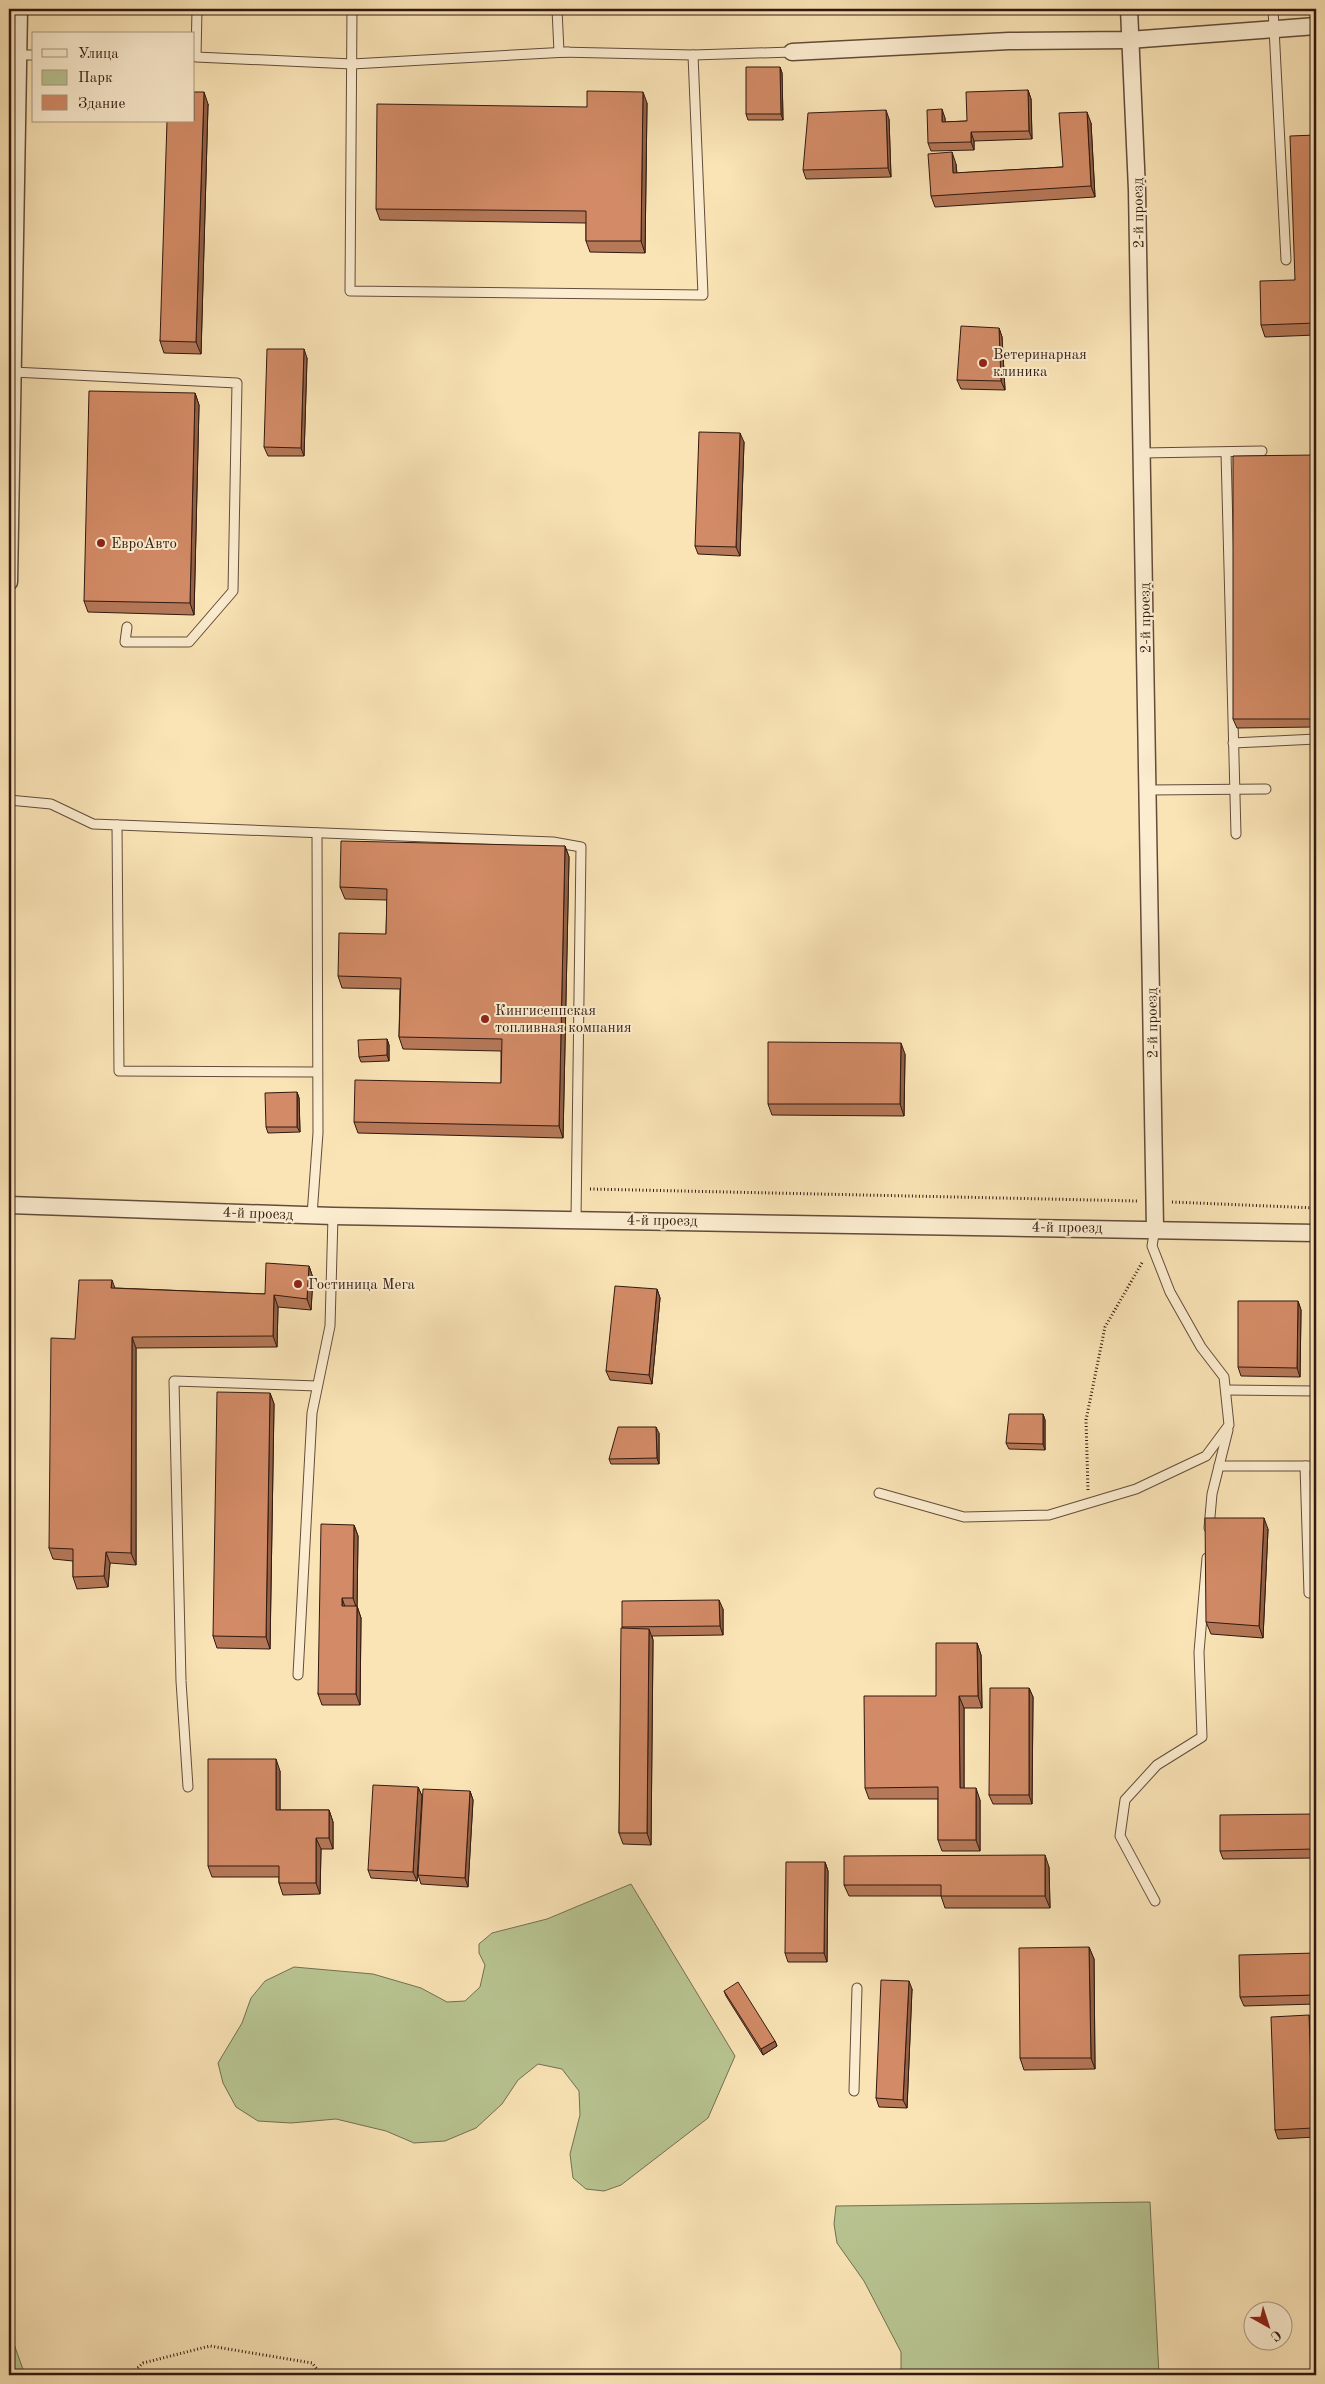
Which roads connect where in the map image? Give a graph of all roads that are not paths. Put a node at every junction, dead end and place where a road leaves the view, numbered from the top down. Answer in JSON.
{"nodes":[{"id":1,"x":19,"y":9,"type":"edge"},
{"id":2,"x":197,"y":9,"type":"edge"},
{"id":3,"x":352,"y":9,"type":"edge"},
{"id":4,"x":558,"y":9,"type":"edge"},
{"id":5,"x":1129,"y":9,"type":"edge"},
{"id":6,"x":1273,"y":9,"type":"edge"},
{"id":7,"x":1316,"y":26,"type":"edge"},
{"id":8,"x":14,"y":29,"type":"edge"},
{"id":9,"x":1275,"y":30,"type":"junction"},
{"id":10,"x":1130,"y":40,"type":"junction"},
{"id":11,"x":568,"y":52,"type":"junction"},
{"id":12,"x":792,"y":52,"type":"joint"},
{"id":13,"x":26,"y":55,"type":"edge"},
{"id":14,"x":693,"y":55,"type":"junction"},
{"id":15,"x":195,"y":57,"type":"edge"},
{"id":16,"x":352,"y":64,"type":"junction"},
{"id":17,"x":12,"y":213,"type":"edge"},
{"id":18,"x":1286,"y":260,"type":"dead end"},
{"id":19,"x":11,"y":335,"type":"edge"},
{"id":20,"x":12,"y":372,"type":"junction"},
{"id":21,"x":1262,"y":451,"type":"dead end"},
{"id":22,"x":1142,"y":453,"type":"junction"},
{"id":23,"x":1226,"y":453,"type":"junction"},
{"id":24,"x":9,"y":545,"type":"edge"},
{"id":25,"x":9,"y":582,"type":"edge"},
{"id":26,"x":127,"y":627,"type":"dead end"},
{"id":27,"x":1316,"y":739,"type":"edge"},
{"id":28,"x":1232,"y":743,"type":"junction"},
{"id":29,"x":1266,"y":789,"type":"dead end"},
{"id":30,"x":1148,"y":790,"type":"junction"},
{"id":31,"x":1234,"y":790,"type":"junction"},
{"id":32,"x":9,"y":800,"type":"edge"},
{"id":33,"x":117,"y":825,"type":"junction"},
{"id":34,"x":317,"y":833,"type":"junction"},
{"id":35,"x":1236,"y":834,"type":"dead end"},
{"id":36,"x":317,"y":1072,"type":"junction"},
{"id":37,"x":9,"y":1206,"type":"edge"},
{"id":38,"x":312,"y":1215,"type":"junction"},
{"id":39,"x":333,"y":1216,"type":"junction"},
{"id":40,"x":576,"y":1219,"type":"junction"},
{"id":41,"x":1155,"y":1228,"type":"junction"},
{"id":42,"x":1316,"y":1233,"type":"edge"},
{"id":43,"x":317,"y":1386,"type":"junction"},
{"id":44,"x":1226,"y":1390,"type":"junction"},
{"id":45,"x":1316,"y":1391,"type":"edge"},
{"id":46,"x":1229,"y":1425,"type":"junction"},
{"id":47,"x":1219,"y":1466,"type":"junction"},
{"id":48,"x":1305,"y":1466,"type":"junction"},
{"id":49,"x":1316,"y":1466,"type":"edge"},
{"id":50,"x":879,"y":1493,"type":"dead end"},
{"id":51,"x":1209,"y":1533,"type":"edge"},
{"id":52,"x":1207,"y":1553,"type":"edge"},
{"id":53,"x":1316,"y":1592,"type":"edge"},
{"id":54,"x":298,"y":1675,"type":"dead end"},
{"id":55,"x":188,"y":1787,"type":"dead end"},
{"id":56,"x":1155,"y":1901,"type":"dead end"},
{"id":57,"x":857,"y":1988,"type":"dead end"},
{"id":58,"x":854,"y":2091,"type":"dead end"}],
"edges":[{"from":1,"to":8,"type":"street"},
{"from":2,"to":15,"type":"lane"},
{"from":3,"to":16,"type":"lane"},
{"from":4,"to":11,"type":"lane"},
{"from":5,"to":10,"type":"street","name":"2-й проезд"},
{"from":6,"to":9,"type":"lane"},
{"from":7,"to":9,"type":"street"},
{"from":8,"to":13,"type":"street"},
{"from":9,"to":10,"type":"street"},
{"from":9,"to":18,"type":"lane"},
{"from":10,"to":12,"type":"street"},
{"from":10,"to":22,"type":"street","name":"2-й проезд"},
{"from":11,"to":14,"type":"lane"},
{"from":11,"to":16,"type":"lane"},
{"from":12,"to":14,"type":"lane"},
{"from":13,"to":17,"type":"street"},
{"from":14,"to":16,"type":"lane"},
{"from":15,"to":16,"type":"lane"},
{"from":17,"to":19,"type":"street"},
{"from":19,"to":20,"type":"street"},
{"from":20,"to":24,"type":"street"},
{"from":20,"to":26,"type":"lane"},
{"from":21,"to":23,"type":"lane"},
{"from":22,"to":23,"type":"lane"},
{"from":22,"to":30,"type":"street","name":"2-й проезд"},
{"from":23,"to":28,"type":"lane"},
{"from":24,"to":25,"type":"street"},
{"from":27,"to":28,"type":"lane"},
{"from":28,"to":31,"type":"lane"},
{"from":29,"to":31,"type":"lane"},
{"from":30,"to":31,"type":"lane"},
{"from":30,"to":41,"type":"street","name":"2-й проезд"},
{"from":31,"to":35,"type":"lane"},
{"from":32,"to":33,"type":"lane"},
{"from":33,"to":34,"type":"lane"},
{"from":33,"to":36,"type":"lane"},
{"from":34,"to":36,"type":"lane"},
{"from":34,"to":40,"type":"lane"},
{"from":36,"to":38,"type":"lane"},
{"from":37,"to":38,"type":"street","name":"4-й проезд"},
{"from":38,"to":39,"type":"street","name":"4-й проезд"},
{"from":39,"to":40,"type":"street","name":"4-й проезд"},
{"from":39,"to":43,"type":"lane"},
{"from":40,"to":41,"type":"street","name":"4-й проезд"},
{"from":41,"to":42,"type":"street","name":"4-й проезд"},
{"from":41,"to":44,"type":"lane"},
{"from":43,"to":54,"type":"lane"},
{"from":43,"to":55,"type":"lane"},
{"from":44,"to":45,"type":"lane"},
{"from":44,"to":46,"type":"lane"},
{"from":46,"to":47,"type":"lane"},
{"from":46,"to":50,"type":"lane"},
{"from":47,"to":48,"type":"lane"},
{"from":47,"to":51,"type":"lane"},
{"from":48,"to":49,"type":"lane"},
{"from":48,"to":53,"type":"lane"},
{"from":52,"to":56,"type":"lane"},
{"from":57,"to":58,"type":"lane"}]}
